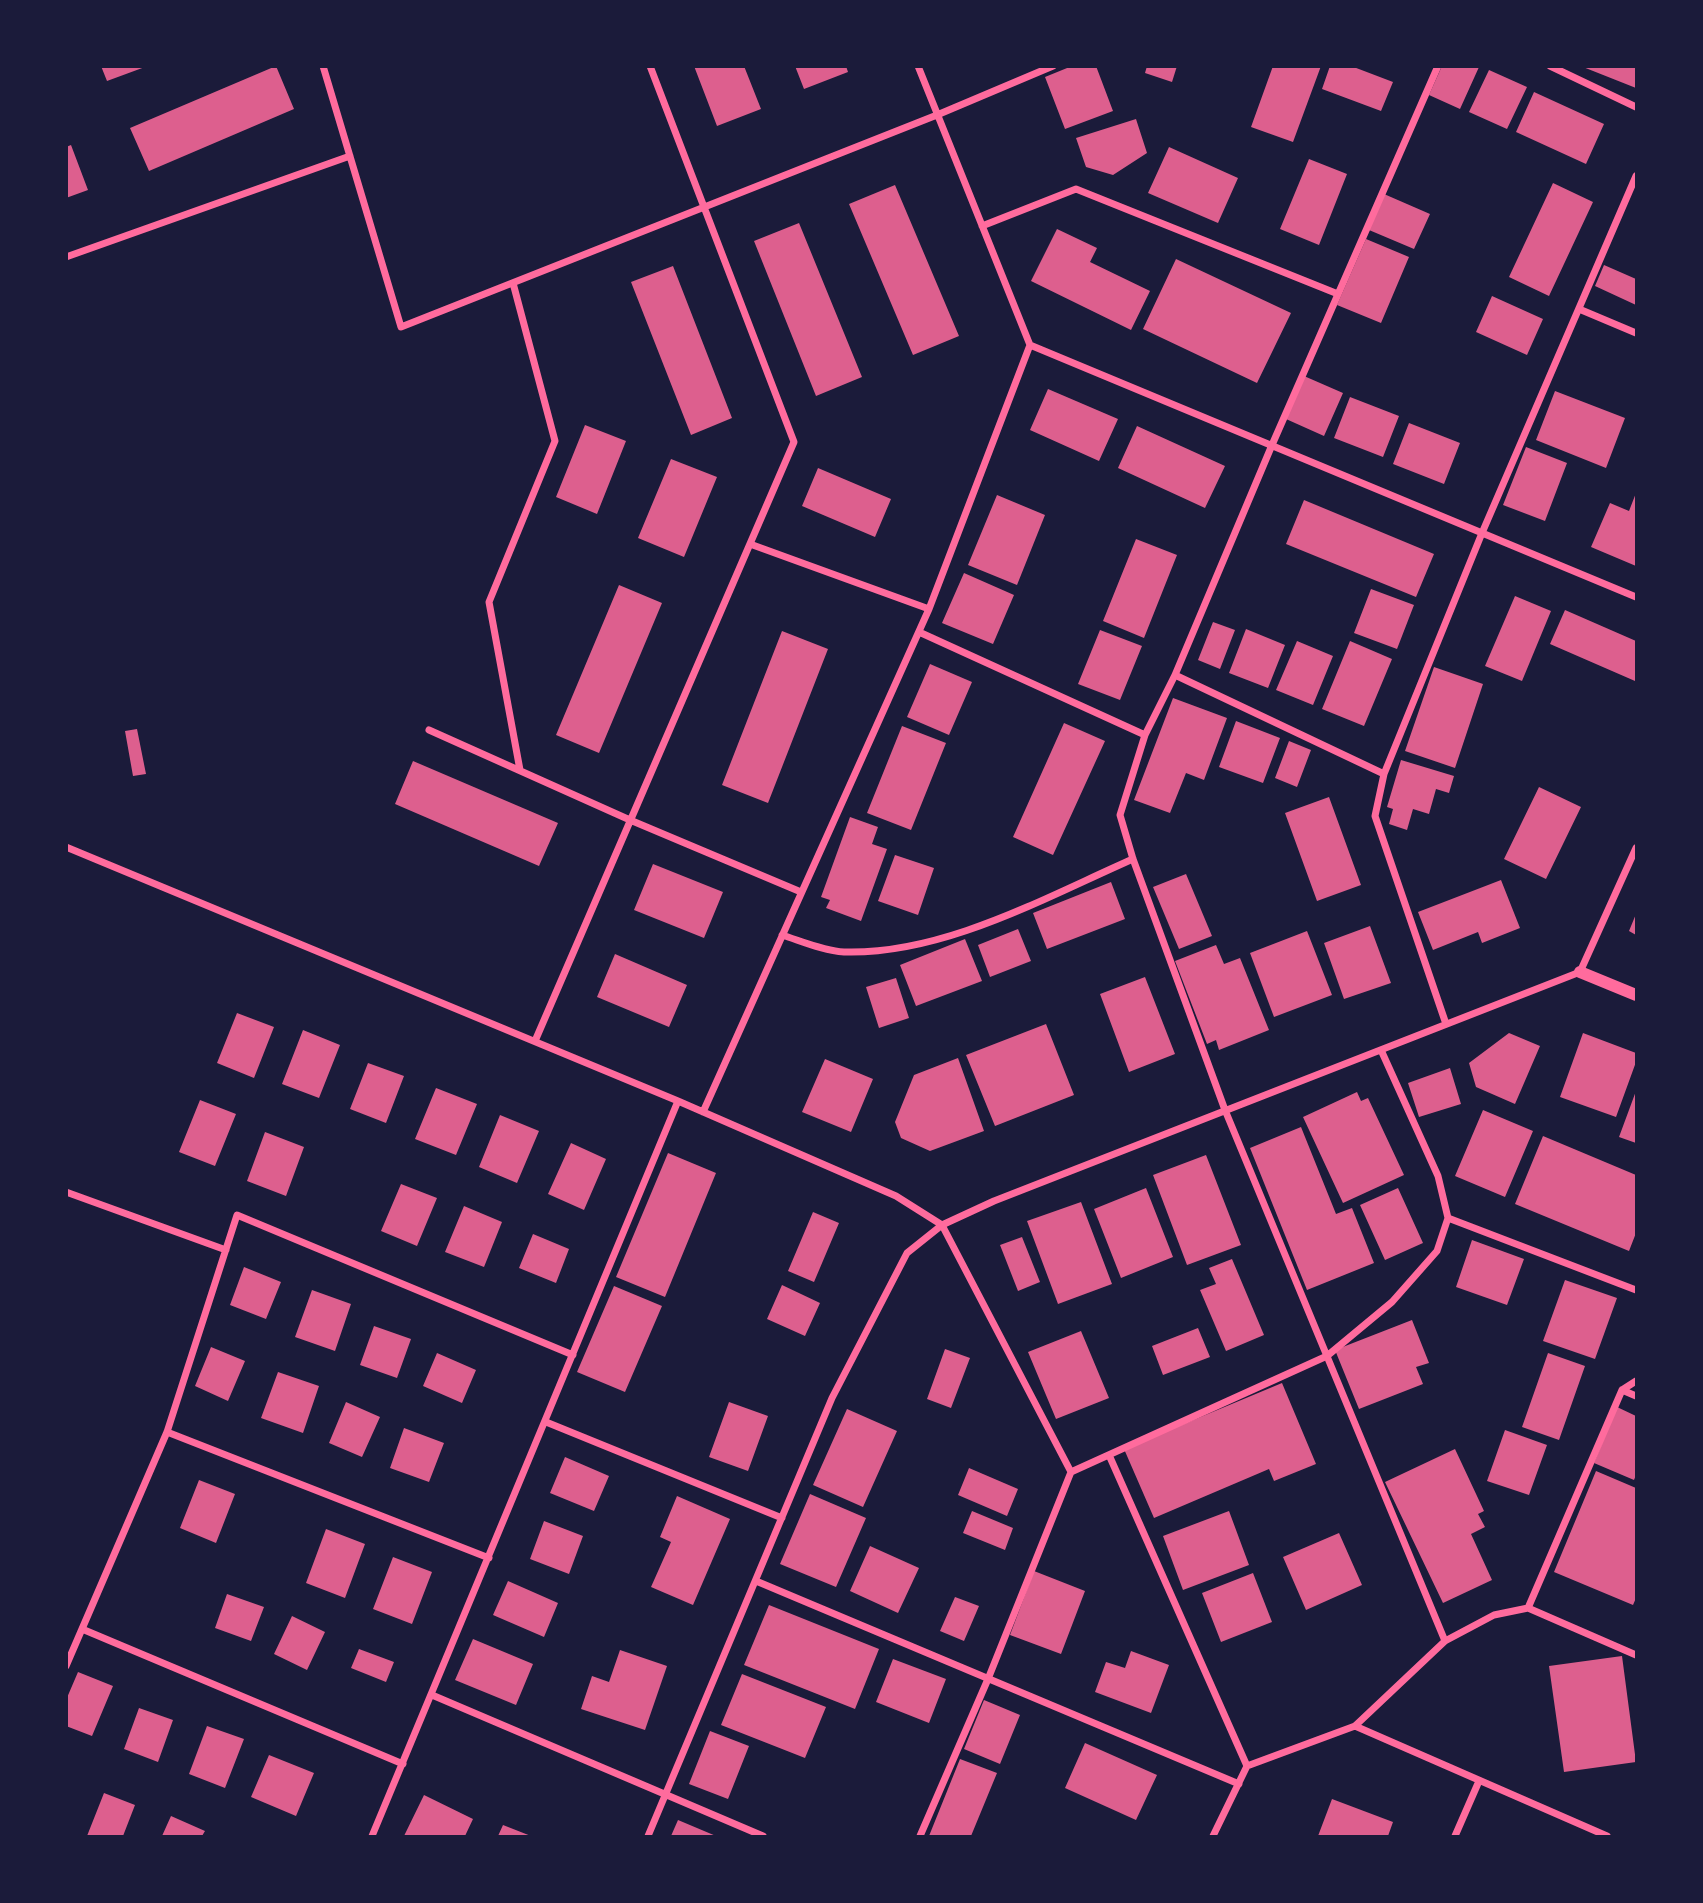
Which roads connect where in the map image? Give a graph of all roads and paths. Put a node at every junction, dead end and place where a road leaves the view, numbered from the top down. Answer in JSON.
{"nodes":[{"id":1,"x":323,"y":66,"type":"edge"},
{"id":2,"x":650,"y":66,"type":"edge"},
{"id":3,"x":918,"y":66,"type":"edge"},
{"id":4,"x":1053,"y":66,"type":"edge"},
{"id":5,"x":1438,"y":66,"type":"edge"},
{"id":6,"x":1550,"y":66,"type":"edge"},
{"id":7,"x":1636,"y":107,"type":"edge"},
{"id":8,"x":937,"y":114,"type":"junction"},
{"id":9,"x":350,"y":156,"type":"junction"},
{"id":10,"x":1636,"y":176,"type":"edge"},
{"id":11,"x":704,"y":207,"type":"junction"},
{"id":12,"x":982,"y":226,"type":"junction"},
{"id":13,"x":66,"y":257,"type":"edge"},
{"id":14,"x":513,"y":283,"type":"junction"},
{"id":15,"x":1338,"y":294,"type":"junction"},
{"id":16,"x":1579,"y":309,"type":"junction"},
{"id":17,"x":1636,"y":333,"type":"edge"},
{"id":18,"x":1030,"y":345,"type":"junction"},
{"id":19,"x":1272,"y":446,"type":"junction"},
{"id":20,"x":1482,"y":533,"type":"junction"},
{"id":21,"x":750,"y":544,"type":"junction"},
{"id":22,"x":1636,"y":597,"type":"edge"},
{"id":23,"x":929,"y":609,"type":"junction"},
{"id":24,"x":919,"y":632,"type":"junction"},
{"id":25,"x":1175,"y":675,"type":"junction"},
{"id":26,"x":429,"y":730,"type":"dead end"},
{"id":27,"x":1145,"y":736,"type":"junction"},
{"id":28,"x":520,"y":771,"type":"junction"},
{"id":29,"x":1384,"y":774,"type":"junction"},
{"id":30,"x":630,"y":820,"type":"junction"},
{"id":31,"x":66,"y":847,"type":"edge"},
{"id":32,"x":1636,"y":848,"type":"edge"},
{"id":33,"x":1133,"y":859,"type":"junction"},
{"id":34,"x":801,"y":892,"type":"junction"},
{"id":35,"x":782,"y":935,"type":"junction"},
{"id":36,"x":1580,"y":972,"type":"junction"},
{"id":37,"x":1636,"y":995,"type":"edge"},
{"id":38,"x":1446,"y":1024,"type":"junction"},
{"id":39,"x":535,"y":1041,"type":"junction"},
{"id":40,"x":1381,"y":1050,"type":"junction"},
{"id":41,"x":678,"y":1101,"type":"junction"},
{"id":42,"x":1226,"y":1110,"type":"junction"},
{"id":43,"x":703,"y":1112,"type":"junction"},
{"id":44,"x":66,"y":1192,"type":"edge"},
{"id":45,"x":1448,"y":1218,"type":"junction"},
{"id":46,"x":942,"y":1225,"type":"junction"},
{"id":47,"x":226,"y":1250,"type":"junction"},
{"id":48,"x":1636,"y":1290,"type":"edge"},
{"id":49,"x":573,"y":1355,"type":"junction"},
{"id":50,"x":1327,"y":1356,"type":"junction"},
{"id":51,"x":1636,"y":1381,"type":"edge"},
{"id":52,"x":1622,"y":1390,"type":"junction"},
{"id":53,"x":1636,"y":1396,"type":"edge"},
{"id":54,"x":546,"y":1422,"type":"junction"},
{"id":55,"x":167,"y":1432,"type":"junction"},
{"id":56,"x":1109,"y":1455,"type":"junction"},
{"id":57,"x":1071,"y":1472,"type":"junction"},
{"id":58,"x":782,"y":1518,"type":"junction"},
{"id":59,"x":489,"y":1558,"type":"junction"},
{"id":60,"x":756,"y":1581,"type":"junction"},
{"id":61,"x":1528,"y":1608,"type":"junction"},
{"id":62,"x":82,"y":1629,"type":"junction"},
{"id":63,"x":1445,"y":1641,"type":"junction"},
{"id":64,"x":1636,"y":1655,"type":"edge"},
{"id":65,"x":66,"y":1666,"type":"edge"},
{"id":66,"x":988,"y":1679,"type":"junction"},
{"id":67,"x":432,"y":1695,"type":"junction"},
{"id":68,"x":1355,"y":1726,"type":"junction"},
{"id":69,"x":403,"y":1764,"type":"junction"},
{"id":70,"x":1247,"y":1766,"type":"junction"},
{"id":71,"x":1479,"y":1781,"type":"junction"},
{"id":72,"x":1238,"y":1784,"type":"junction"},
{"id":73,"x":666,"y":1795,"type":"junction"},
{"id":74,"x":372,"y":1836,"type":"edge"},
{"id":75,"x":648,"y":1836,"type":"edge"},
{"id":76,"x":763,"y":1836,"type":"edge"},
{"id":77,"x":919,"y":1836,"type":"edge"},
{"id":78,"x":1213,"y":1836,"type":"edge"},
{"id":79,"x":1455,"y":1836,"type":"edge"},
{"id":80,"x":1607,"y":1836,"type":"edge"}],
"edges":[{"from":1,"to":9,"type":"street"},
{"from":2,"to":11,"type":"street"},
{"from":3,"to":8,"type":"street"},
{"from":4,"to":8,"type":"street"},
{"from":5,"to":15,"type":"street"},
{"from":6,"to":7,"type":"street"},
{"from":8,"to":11,"type":"street"},
{"from":8,"to":12,"type":"street"},
{"from":9,"to":13,"type":"street"},
{"from":9,"to":14,"type":"street"},
{"from":10,"to":16,"type":"street"},
{"from":11,"to":14,"type":"street"},
{"from":11,"to":21,"type":"street"},
{"from":12,"to":15,"type":"street"},
{"from":12,"to":18,"type":"street"},
{"from":14,"to":28,"type":"street"},
{"from":15,"to":19,"type":"street"},
{"from":16,"to":17,"type":"street"},
{"from":16,"to":20,"type":"street"},
{"from":18,"to":19,"type":"street"},
{"from":18,"to":23,"type":"street"},
{"from":19,"to":20,"type":"street"},
{"from":19,"to":25,"type":"street"},
{"from":20,"to":22,"type":"street"},
{"from":20,"to":29,"type":"street"},
{"from":21,"to":23,"type":"street"},
{"from":21,"to":30,"type":"street"},
{"from":23,"to":24,"type":"street"},
{"from":24,"to":27,"type":"street"},
{"from":24,"to":34,"type":"street"},
{"from":25,"to":27,"type":"street"},
{"from":25,"to":29,"type":"street"},
{"from":26,"to":28,"type":"street"},
{"from":27,"to":33,"type":"street"},
{"from":28,"to":30,"type":"street"},
{"from":29,"to":38,"type":"street"},
{"from":30,"to":34,"type":"street"},
{"from":30,"to":39,"type":"street"},
{"from":31,"to":39,"type":"street"},
{"from":32,"to":36,"type":"street"},
{"from":33,"to":35,"type":"street"},
{"from":33,"to":42,"type":"street"},
{"from":34,"to":35,"type":"street"},
{"from":35,"to":43,"type":"street"},
{"from":36,"to":37,"type":"street"},
{"from":36,"to":38,"type":"street"},
{"from":38,"to":40,"type":"street"},
{"from":39,"to":41,"type":"street"},
{"from":40,"to":42,"type":"street"},
{"from":40,"to":45,"type":"street"},
{"from":41,"to":43,"type":"street"},
{"from":41,"to":49,"type":"street"},
{"from":42,"to":46,"type":"street"},
{"from":42,"to":50,"type":"street"},
{"from":43,"to":46,"type":"street"},
{"from":44,"to":47,"type":"street"},
{"from":45,"to":48,"type":"street"},
{"from":45,"to":50,"type":"street"},
{"from":46,"to":57,"type":"street"},
{"from":46,"to":58,"type":"street"},
{"from":47,"to":49,"type":"street"},
{"from":47,"to":55,"type":"street"},
{"from":49,"to":54,"type":"street"},
{"from":50,"to":56,"type":"street"},
{"from":50,"to":63,"type":"street"},
{"from":51,"to":52,"type":"street"},
{"from":52,"to":53,"type":"street"},
{"from":52,"to":61,"type":"street"},
{"from":54,"to":58,"type":"street"},
{"from":54,"to":59,"type":"street"},
{"from":55,"to":59,"type":"street"},
{"from":55,"to":62,"type":"street"},
{"from":56,"to":57,"type":"street"},
{"from":56,"to":70,"type":"street"},
{"from":57,"to":66,"type":"street"},
{"from":58,"to":60,"type":"street"},
{"from":59,"to":67,"type":"street"},
{"from":60,"to":66,"type":"street"},
{"from":60,"to":73,"type":"street"},
{"from":61,"to":63,"type":"street"},
{"from":61,"to":64,"type":"street"},
{"from":62,"to":65,"type":"street"},
{"from":62,"to":69,"type":"street"},
{"from":63,"to":68,"type":"street"},
{"from":66,"to":72,"type":"street"},
{"from":66,"to":77,"type":"street"},
{"from":67,"to":69,"type":"street"},
{"from":67,"to":73,"type":"street"},
{"from":68,"to":70,"type":"street"},
{"from":68,"to":71,"type":"street"},
{"from":69,"to":74,"type":"street"},
{"from":70,"to":72,"type":"street"},
{"from":71,"to":79,"type":"street"},
{"from":71,"to":80,"type":"street"},
{"from":72,"to":78,"type":"street"},
{"from":73,"to":75,"type":"street"},
{"from":73,"to":76,"type":"street"}]}
